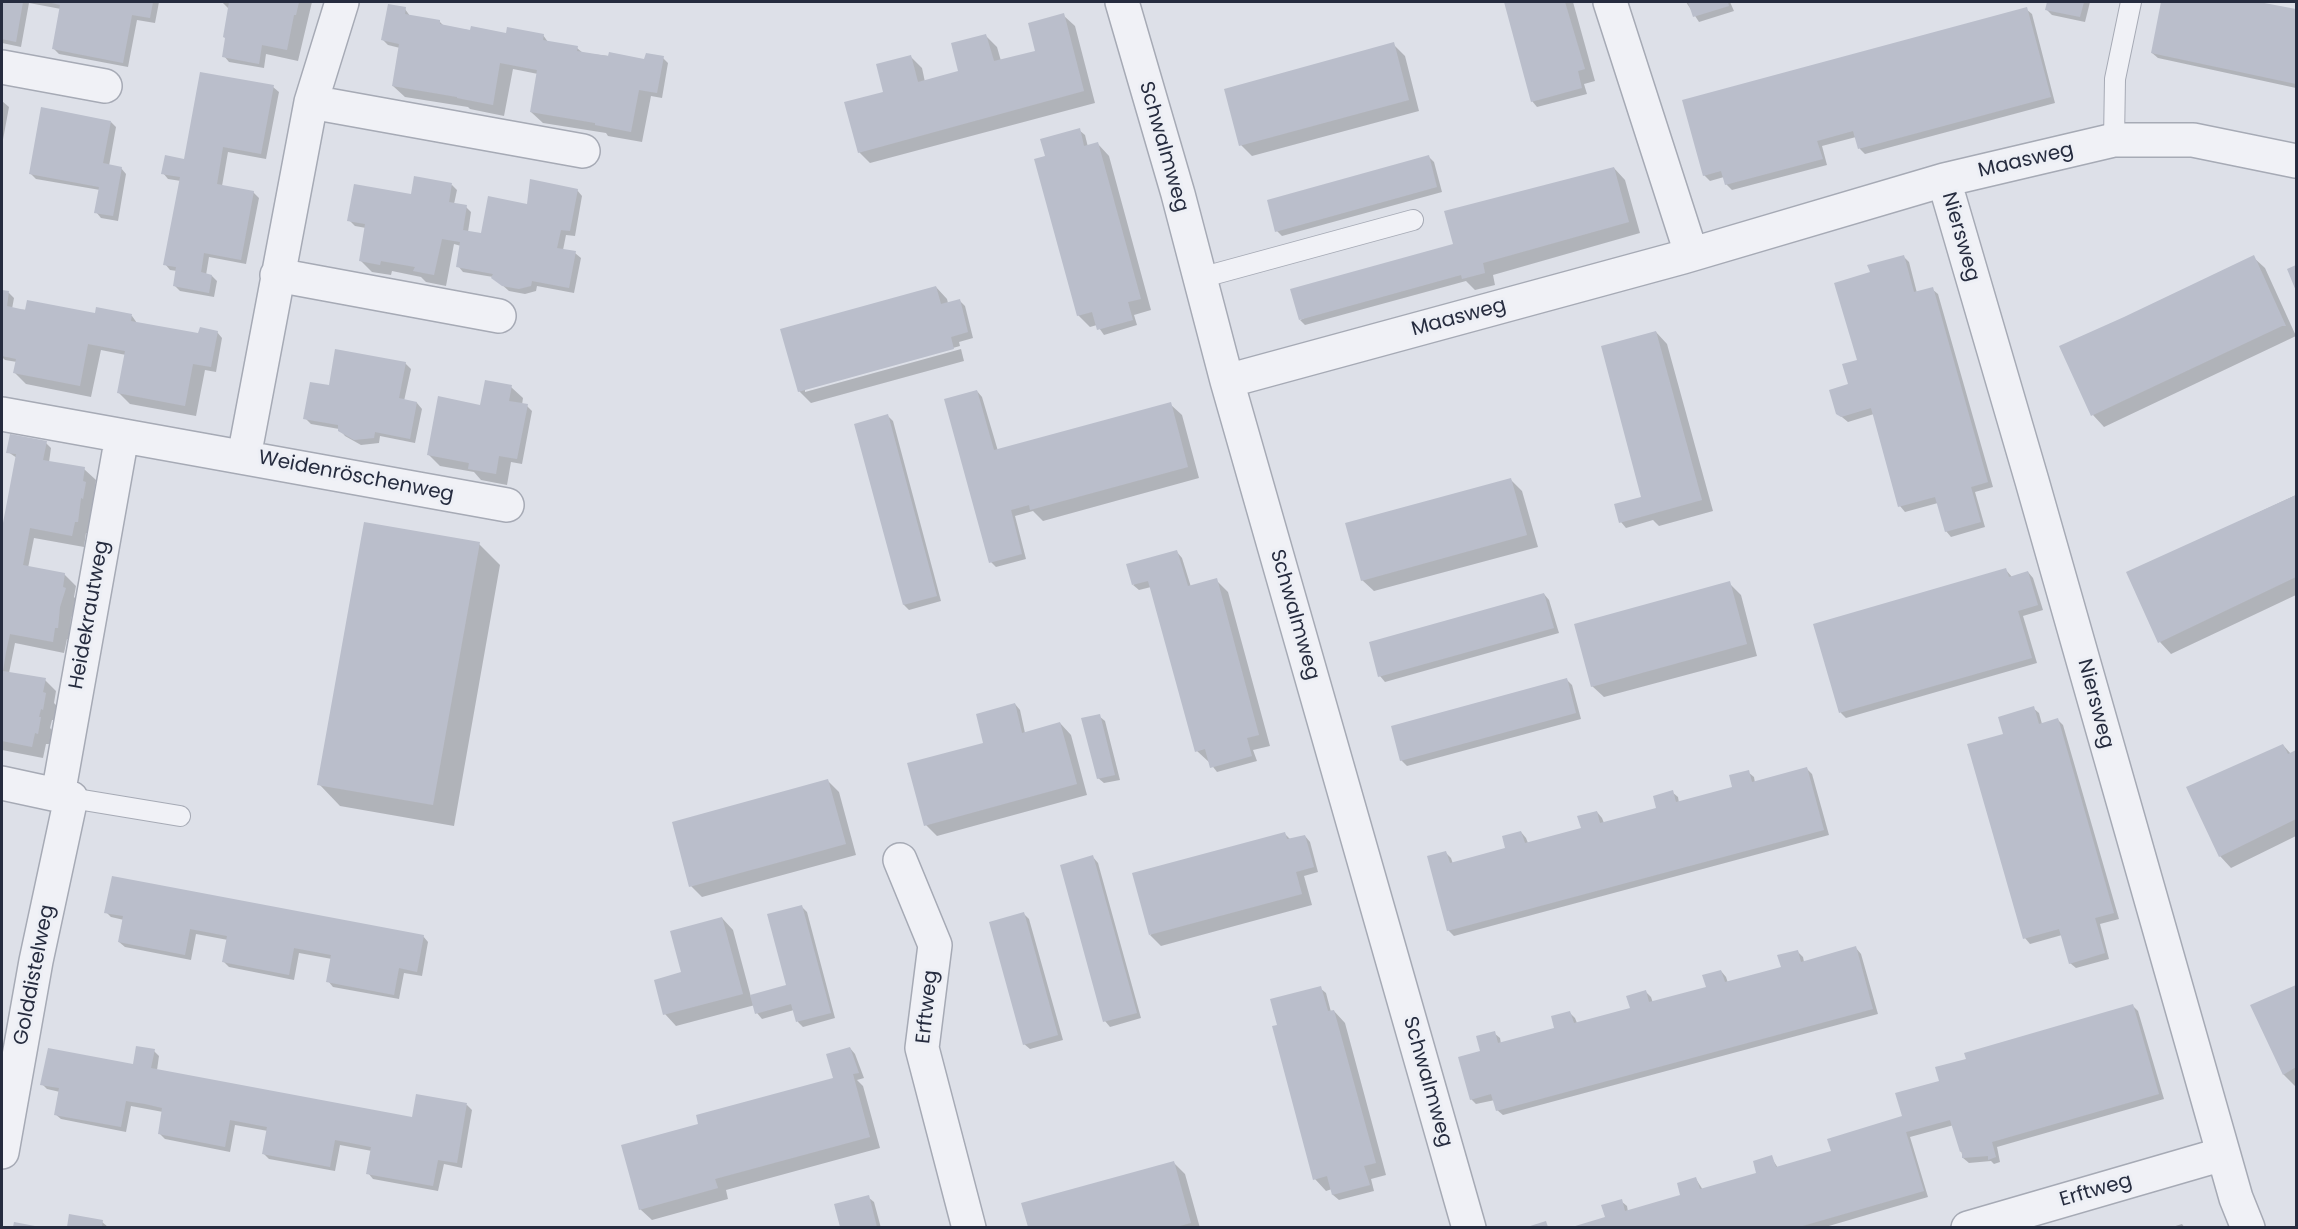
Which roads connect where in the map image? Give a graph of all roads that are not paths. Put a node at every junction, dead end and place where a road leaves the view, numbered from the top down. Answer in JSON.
{"nodes":[{"id":1,"x":342,"y":2,"type":"edge"},
{"id":2,"x":1122,"y":2,"type":"edge"},
{"id":3,"x":1610,"y":2,"type":"edge"},
{"id":4,"x":2131,"y":2,"type":"edge"},
{"id":5,"x":2,"y":67,"type":"edge"},
{"id":6,"x":105,"y":86,"type":"dead end"},
{"id":7,"x":311,"y":102,"type":"junction"},
{"id":8,"x":2114,"y":140,"type":"junction"},
{"id":9,"x":583,"y":151,"type":"dead end"},
{"id":10,"x":2296,"y":161,"type":"edge"},
{"id":11,"x":1944,"y":180,"type":"junction"},
{"id":12,"x":1413,"y":220,"type":"dead end"},
{"id":13,"x":1691,"y":253,"type":"junction"},
{"id":14,"x":278,"y":275,"type":"junction"},
{"id":15,"x":1200,"y":278,"type":"junction"},
{"id":16,"x":499,"y":316,"type":"dead end"},
{"id":17,"x":1227,"y":381,"type":"junction"},
{"id":18,"x":2,"y":414,"type":"edge"},
{"id":19,"x":122,"y":436,"type":"junction"},
{"id":20,"x":244,"y":457,"type":"junction"},
{"id":21,"x":507,"y":506,"type":"dead end"},
{"id":22,"x":2,"y":783,"type":"edge"},
{"id":23,"x":64,"y":796,"type":"junction"},
{"id":24,"x":180,"y":816,"type":"dead end"},
{"id":25,"x":900,"y":860,"type":"dead end"},
{"id":26,"x":2,"y":1152,"type":"edge"},
{"id":27,"x":2223,"y":1154,"type":"junction"},
{"id":28,"x":969,"y":1227,"type":"edge"},
{"id":29,"x":1468,"y":1227,"type":"edge"},
{"id":30,"x":1968,"y":1227,"type":"edge"},
{"id":31,"x":2248,"y":1227,"type":"edge"}],
"edges":[{"from":1,"to":7,"type":"street","name":"Weidenröschenweg"},
{"from":2,"to":15,"type":"street","name":"Schwalmweg"},
{"from":3,"to":13,"type":"street"},
{"from":4,"to":8,"type":"lane"},
{"from":5,"to":6,"type":"street"},
{"from":7,"to":9,"type":"street"},
{"from":7,"to":14,"type":"street","name":"Weidenröschenweg"},
{"from":8,"to":10,"type":"street","name":"Maasweg"},
{"from":8,"to":11,"type":"street","name":"Maasweg"},
{"from":11,"to":13,"type":"street","name":"Maasweg"},
{"from":11,"to":27,"type":"street","name":"Niersweg"},
{"from":12,"to":15,"type":"lane"},
{"from":13,"to":17,"type":"street","name":"Maasweg"},
{"from":14,"to":16,"type":"street"},
{"from":14,"to":20,"type":"street","name":"Weidenröschenweg"},
{"from":15,"to":17,"type":"street","name":"Schwalmweg"},
{"from":17,"to":29,"type":"street","name":"Schwalmweg"},
{"from":18,"to":19,"type":"street"},
{"from":19,"to":20,"type":"street"},
{"from":19,"to":23,"type":"street","name":"Heidekrautweg"},
{"from":20,"to":21,"type":"street","name":"Weidenröschenweg"},
{"from":22,"to":23,"type":"street"},
{"from":23,"to":24,"type":"lane"},
{"from":23,"to":26,"type":"street","name":"Golddistelweg"},
{"from":25,"to":28,"type":"street","name":"Erftweg"},
{"from":27,"to":30,"type":"street","name":"Erftweg"},
{"from":27,"to":31,"type":"street","name":"Niersweg"}]}
